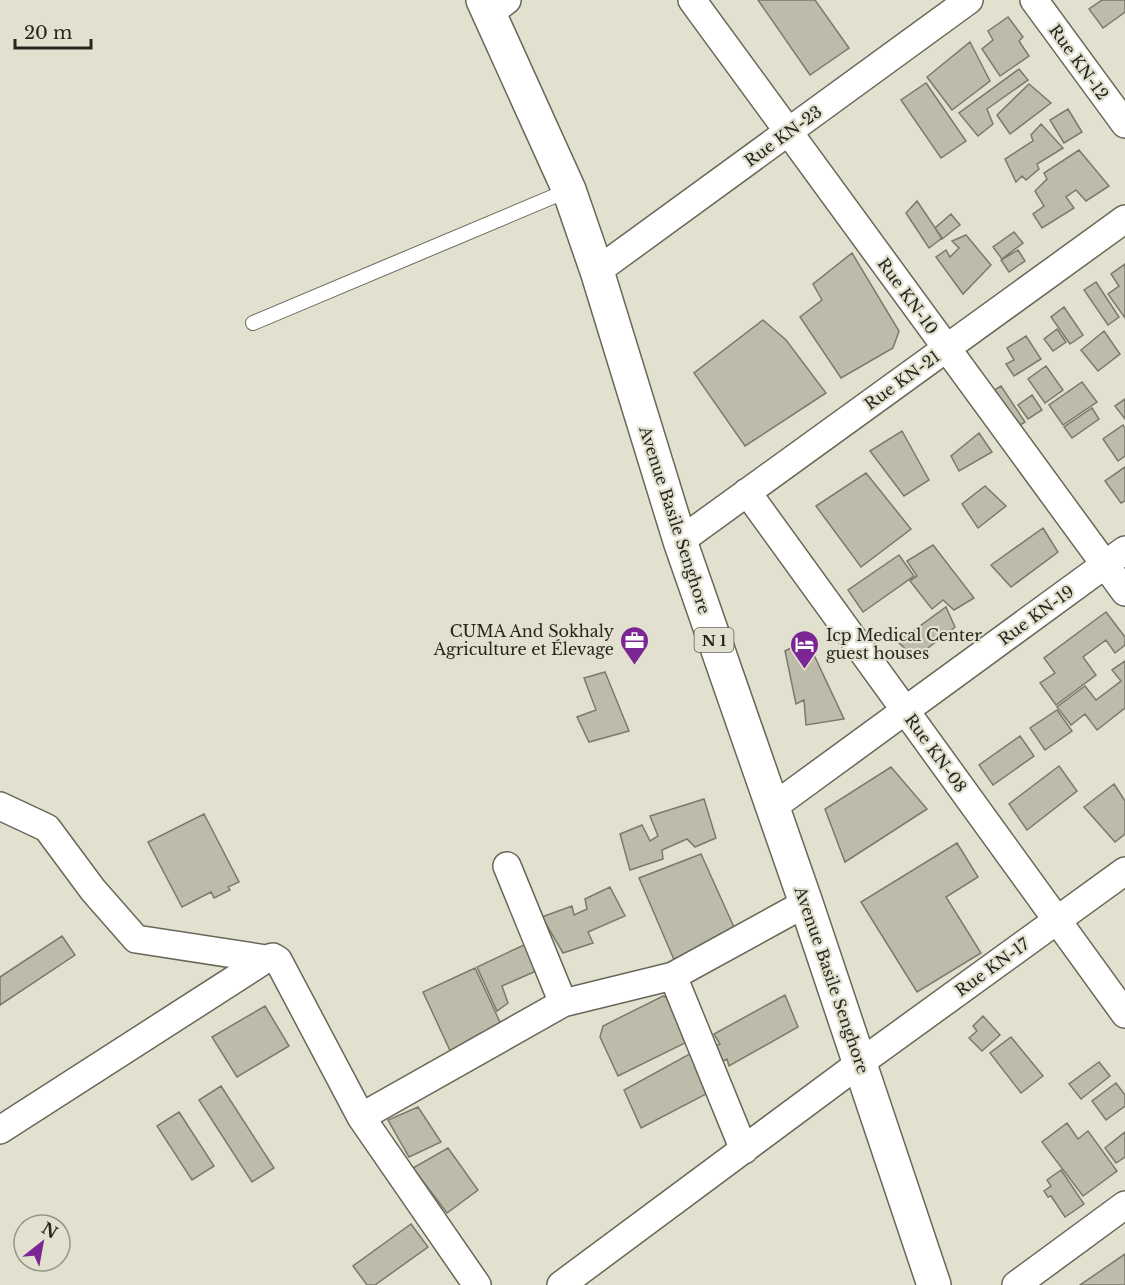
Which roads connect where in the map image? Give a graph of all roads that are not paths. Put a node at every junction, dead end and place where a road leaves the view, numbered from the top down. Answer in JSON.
{"nodes":[{"id":1,"x":692,"y":0,"type":"edge"},
{"id":2,"x":969,"y":0,"type":"edge"},
{"id":3,"x":1034,"y":0,"type":"edge"},
{"id":4,"x":493,"y":4,"type":"edge"},
{"id":5,"x":1125,"y":124,"type":"edge"},
{"id":6,"x":788,"y":132,"type":"junction"},
{"id":7,"x":569,"y":190,"type":"junction"},
{"id":8,"x":1125,"y":219,"type":"edge"},
{"id":9,"x":597,"y":271,"type":"junction"},
{"id":10,"x":253,"y":323,"type":"dead end"},
{"id":11,"x":946,"y":348,"type":"junction"},
{"id":12,"x":747,"y":492,"type":"junction"},
{"id":13,"x":680,"y":541,"type":"junction"},
{"id":14,"x":1115,"y":557,"type":"edge"},
{"id":15,"x":1125,"y":592,"type":"edge"},
{"id":16,"x":905,"y":711,"type":"junction"},
{"id":17,"x":0,"y":806,"type":"edge"},
{"id":18,"x":773,"y":807,"type":"junction"},
{"id":19,"x":507,"y":866,"type":"dead end"},
{"id":20,"x":1125,"y":871,"type":"edge"},
{"id":21,"x":806,"y":903,"type":"junction"},
{"id":22,"x":1057,"y":920,"type":"junction"},
{"id":23,"x":266,"y":959,"type":"junction"},
{"id":24,"x":673,"y":976,"type":"junction"},
{"id":25,"x":563,"y":1004,"type":"junction"},
{"id":26,"x":1125,"y":1014,"type":"edge"},
{"id":27,"x":860,"y":1063,"type":"junction"},
{"id":28,"x":361,"y":1117,"type":"junction"},
{"id":29,"x":0,"y":1130,"type":"edge"},
{"id":30,"x":744,"y":1150,"type":"junction"},
{"id":31,"x":1125,"y":1205,"type":"edge"},
{"id":32,"x":477,"y":1285,"type":"edge"},
{"id":33,"x":561,"y":1285,"type":"edge"},
{"id":34,"x":934,"y":1285,"type":"edge"},
{"id":35,"x":1016,"y":1285,"type":"edge"}],
"edges":[{"from":1,"to":6,"type":"street","name":"Rue KN-10"},
{"from":2,"to":6,"type":"street","name":"Rue KN-23"},
{"from":3,"to":5,"type":"street","name":"Rue KN-12"},
{"from":4,"to":7,"type":"highway","name":"Avenue Basile Senghore","number":"N 1"},
{"from":6,"to":9,"type":"street","name":"Rue KN-23"},
{"from":6,"to":11,"type":"street","name":"Rue KN-10"},
{"from":7,"to":9,"type":"highway","name":"Avenue Basile Senghore","number":"N 1"},
{"from":7,"to":10,"type":"lane"},
{"from":8,"to":11,"type":"street","name":"Rue KN-21"},
{"from":9,"to":13,"type":"highway","name":"Avenue Basile Senghore","number":"N 1"},
{"from":11,"to":12,"type":"street","name":"Rue KN-21"},
{"from":11,"to":14,"type":"street","name":"Rue KN-10"},
{"from":12,"to":13,"type":"street","name":"Rue KN-21"},
{"from":12,"to":16,"type":"street","name":"Rue KN-08"},
{"from":13,"to":18,"type":"highway","name":"Avenue Basile Senghore","number":"N 1"},
{"from":14,"to":15,"type":"street","name":"Rue KN-10"},
{"from":14,"to":16,"type":"street","name":"Rue KN-19"},
{"from":16,"to":18,"type":"street","name":"Rue KN-19"},
{"from":16,"to":22,"type":"street","name":"Rue KN-08"},
{"from":17,"to":23,"type":"street"},
{"from":18,"to":21,"type":"highway","name":"Avenue Basile Senghore","number":"N 1"},
{"from":19,"to":25,"type":"street"},
{"from":20,"to":22,"type":"street","name":"Rue KN-17"},
{"from":21,"to":24,"type":"street"},
{"from":21,"to":27,"type":"highway","name":"Avenue Basile Senghore","number":"N 1"},
{"from":22,"to":26,"type":"street","name":"Rue KN-08"},
{"from":22,"to":27,"type":"street","name":"Rue KN-17"},
{"from":23,"to":28,"type":"street"},
{"from":23,"to":29,"type":"street"},
{"from":24,"to":25,"type":"street"},
{"from":24,"to":30,"type":"street"},
{"from":25,"to":28,"type":"street"},
{"from":27,"to":30,"type":"street","name":"Rue KN-17"},
{"from":27,"to":34,"type":"highway","name":"Avenue Basile Senghore","number":"N 1"},
{"from":28,"to":32,"type":"street"},
{"from":30,"to":33,"type":"street","name":"Rue KN-17"},
{"from":31,"to":35,"type":"street"}]}
